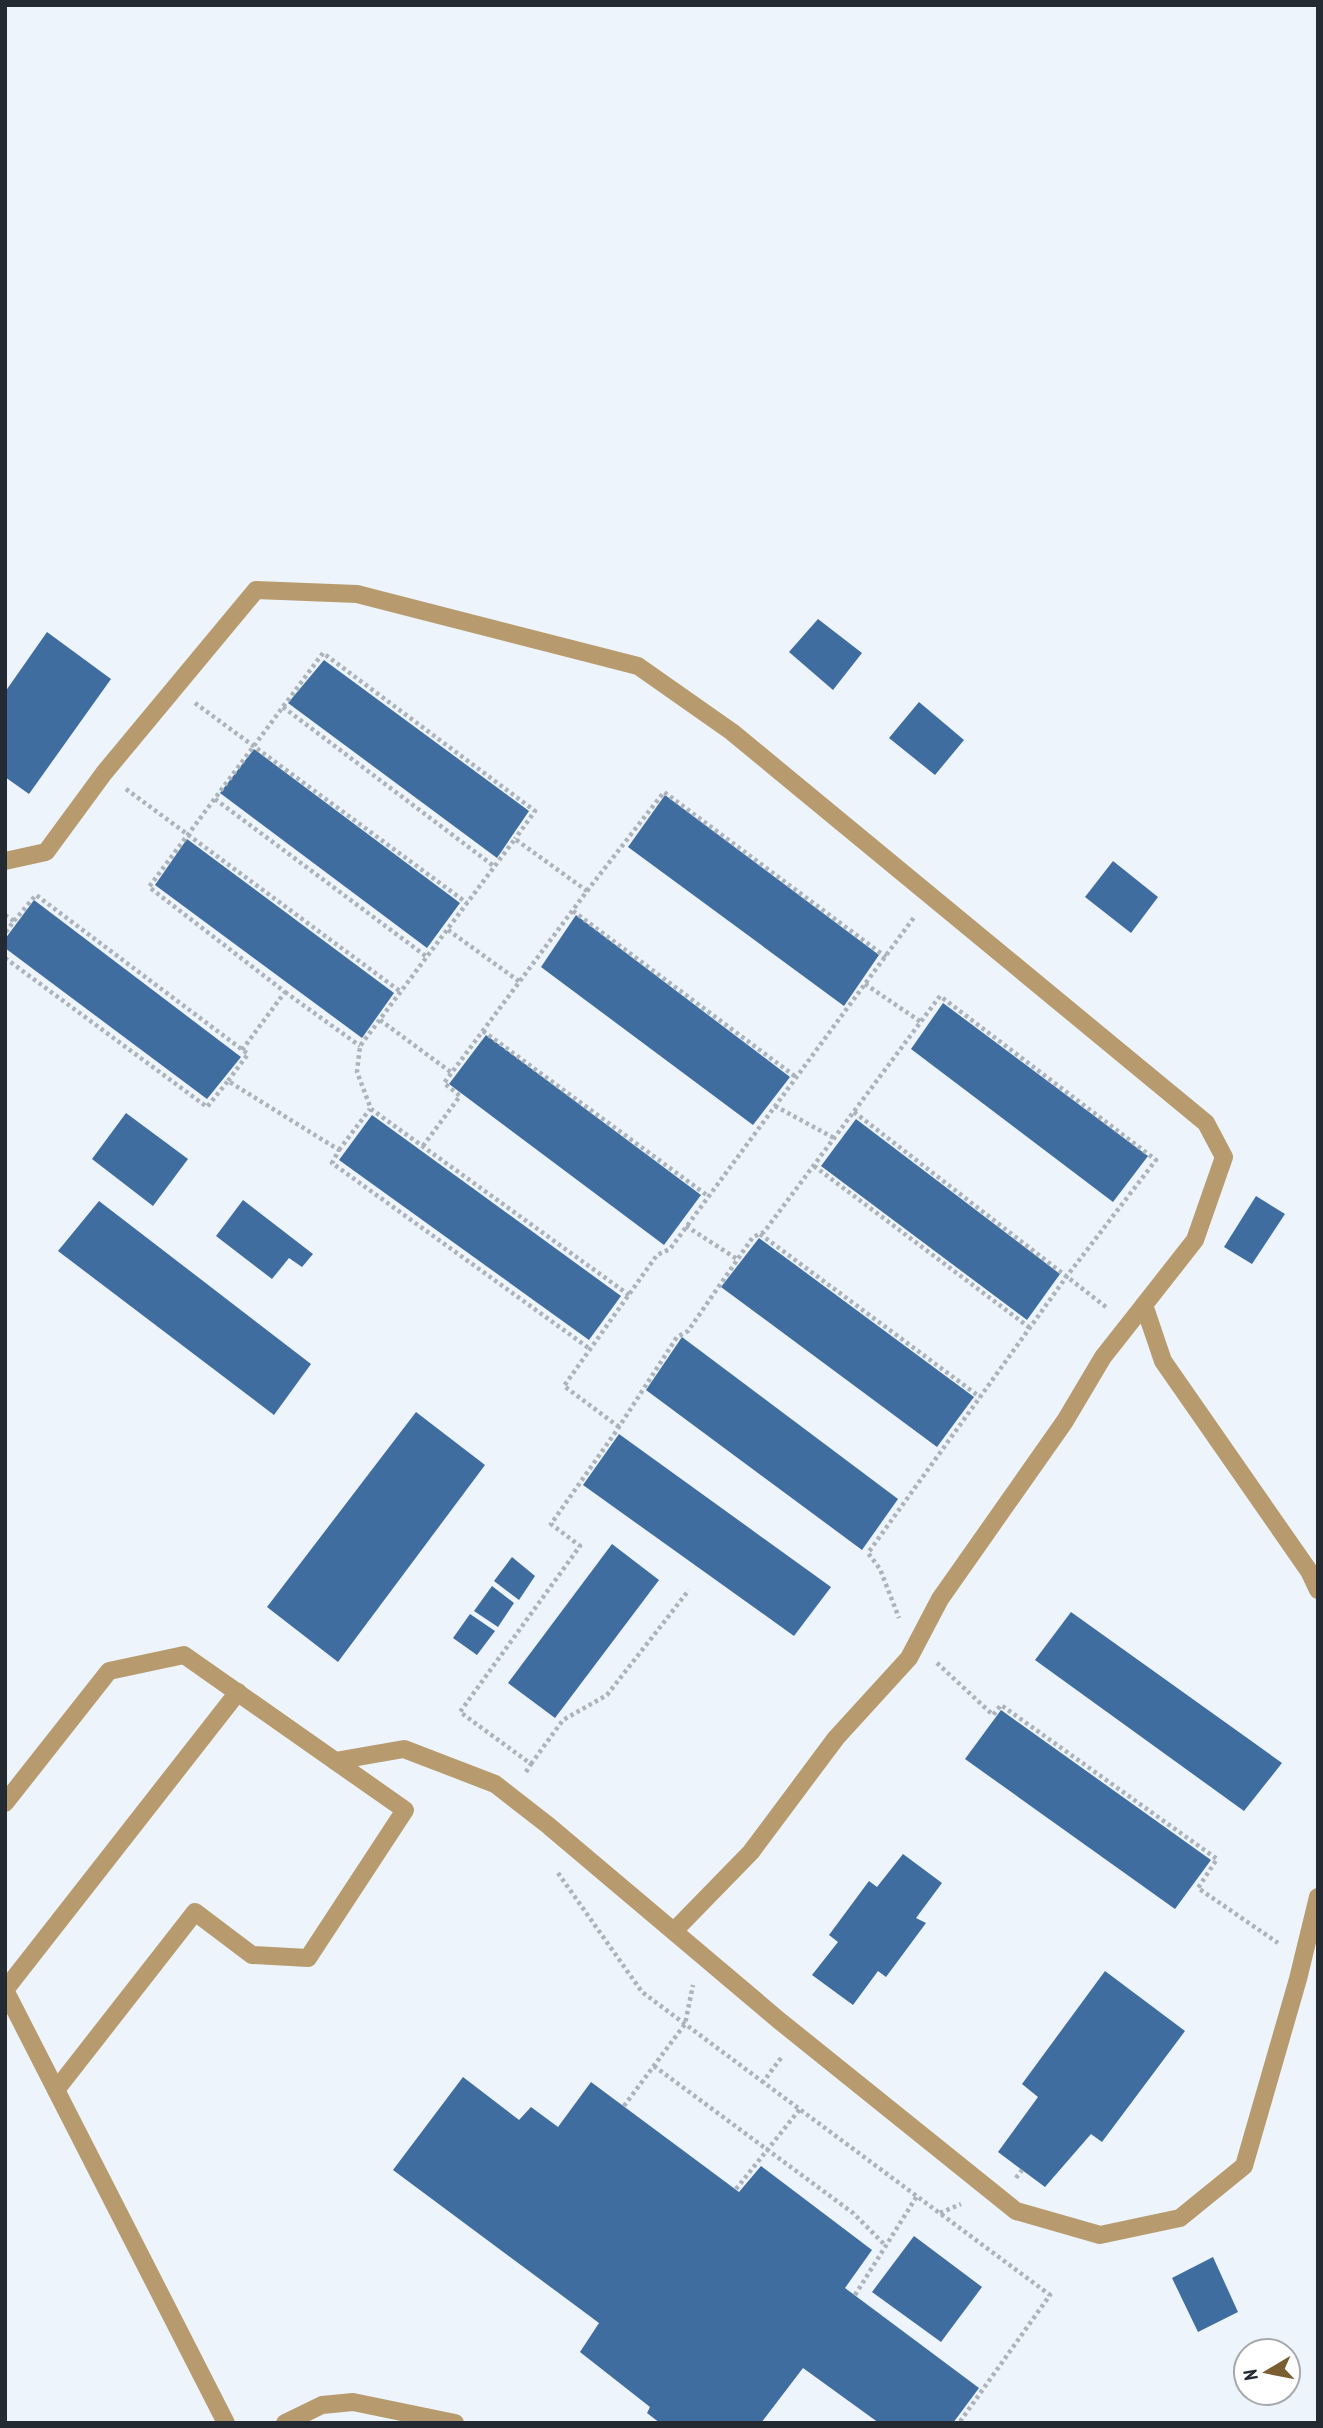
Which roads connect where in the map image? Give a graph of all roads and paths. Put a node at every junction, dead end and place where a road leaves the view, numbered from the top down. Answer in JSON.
{"nodes":[{"id":1,"x":174,"y":688,"type":"junction"},
{"id":2,"x":283,"y":707,"type":"junction"},
{"id":3,"x":255,"y":745,"type":"junction"},
{"id":4,"x":104,"y":773,"type":"junction"},
{"id":5,"x":215,"y":799,"type":"junction"},
{"id":6,"x":187,"y":836,"type":"junction"},
{"id":7,"x":515,"y":839,"type":"junction"},
{"id":8,"x":5,"y":862,"type":"edge"},
{"id":9,"x":495,"y":867,"type":"junction"},
{"id":10,"x":587,"y":891,"type":"junction"},
{"id":11,"x":931,"y":895,"type":"junction"},
{"id":12,"x":467,"y":903,"type":"junction"},
{"id":13,"x":573,"y":911,"type":"junction"},
{"id":14,"x":5,"y":915,"type":"edge"},
{"id":15,"x":14,"y":921,"type":"junction"},
{"id":16,"x":448,"y":930,"type":"junction"},
{"id":17,"x":5,"y":933,"type":"edge"},
{"id":18,"x":427,"y":957,"type":"junction"},
{"id":19,"x":886,"y":957,"type":"junction"},
{"id":20,"x":5,"y":958,"type":"edge"},
{"id":21,"x":520,"y":982,"type":"junction"},
{"id":22,"x":865,"y":984,"type":"junction"},
{"id":23,"x":285,"y":992,"type":"junction"},
{"id":24,"x":401,"y":992,"type":"junction"},
{"id":25,"x":380,"y":1020,"type":"junction"},
{"id":26,"x":921,"y":1022,"type":"junction"},
{"id":27,"x":483,"y":1031,"type":"junction"},
{"id":28,"x":360,"y":1046,"type":"junction"},
{"id":29,"x":242,"y":1050,"type":"junction"},
{"id":30,"x":452,"y":1073,"type":"junction"},
{"id":31,"x":796,"y":1077,"type":"junction"},
{"id":32,"x":228,"y":1081,"type":"junction"},
{"id":33,"x":775,"y":1106,"type":"junction"},
{"id":34,"x":370,"y":1109,"type":"junction"},
{"id":35,"x":854,"y":1112,"type":"junction"},
{"id":36,"x":834,"y":1138,"type":"junction"},
{"id":37,"x":423,"y":1146,"type":"junction"},
{"id":38,"x":339,"y":1150,"type":"junction"},
{"id":39,"x":814,"y":1166,"type":"junction"},
{"id":40,"x":709,"y":1196,"type":"junction"},
{"id":41,"x":687,"y":1226,"type":"junction"},
{"id":42,"x":760,"y":1234,"type":"junction"},
{"id":43,"x":737,"y":1259,"type":"junction"},
{"id":44,"x":1067,"y":1276,"type":"junction"},
{"id":45,"x":629,"y":1295,"type":"junction"},
{"id":46,"x":1144,"y":1305,"type":"junction"},
{"id":47,"x":1129,"y":1325,"type":"junction"},
{"id":48,"x":1030,"y":1328,"type":"junction"},
{"id":49,"x":590,"y":1349,"type":"junction"},
{"id":50,"x":980,"y":1397,"type":"junction"},
{"id":51,"x":619,"y":1427,"type":"junction"},
{"id":52,"x":688,"y":1590,"type":"dead end"},
{"id":53,"x":1318,"y":1590,"type":"edge"},
{"id":54,"x":915,"y":1647,"type":"junction"},
{"id":55,"x":239,"y":1692,"type":"junction"},
{"id":56,"x":335,"y":1760,"type":"junction"},
{"id":57,"x":531,"y":1764,"type":"junction"},
{"id":58,"x":512,"y":1797,"type":"junction"},
{"id":59,"x":5,"y":1803,"type":"edge"},
{"id":60,"x":555,"y":1868,"type":"dead end"},
{"id":61,"x":1318,"y":1897,"type":"edge"},
{"id":62,"x":674,"y":1931,"type":"junction"},
{"id":63,"x":700,"y":1953,"type":"junction"},
{"id":64,"x":1302,"y":1959,"type":"junction"},
{"id":65,"x":5,"y":1990,"type":"edge"},
{"id":66,"x":685,"y":2024,"type":"junction"},
{"id":67,"x":799,"y":2035,"type":"junction"},
{"id":68,"x":654,"y":2066,"type":"junction"},
{"id":69,"x":763,"y":2082,"type":"junction"},
{"id":70,"x":56,"y":2090,"type":"junction"},
{"id":71,"x":624,"y":2106,"type":"dead end"},
{"id":72,"x":800,"y":2109,"type":"junction"},
{"id":73,"x":768,"y":2151,"type":"junction"},
{"id":74,"x":736,"y":2189,"type":"dead end"},
{"id":75,"x":917,"y":2196,"type":"junction"},
{"id":76,"x":886,"y":2246,"type":"junction"},
{"id":77,"x":855,"y":2295,"type":"dead end"},
{"id":78,"x":956,"y":2422,"type":"edge"},
{"id":79,"x":226,"y":2423,"type":"edge"},
{"id":80,"x":285,"y":2423,"type":"edge"},
{"id":81,"x":455,"y":2423,"type":"edge"}],
"edges":[{"from":1,"to":3,"type":"path"},
{"from":1,"to":4,"type":"lane"},
{"from":1,"to":11,"type":"lane"},
{"from":2,"to":3,"type":"path"},
{"from":2,"to":7,"type":"path"},
{"from":2,"to":9,"type":"path"},
{"from":3,"to":5,"type":"path"},
{"from":3,"to":12,"type":"path"},
{"from":4,"to":6,"type":"path"},
{"from":4,"to":8,"type":"lane"},
{"from":5,"to":6,"type":"path"},
{"from":5,"to":18,"type":"path"},
{"from":6,"to":23,"type":"path"},
{"from":6,"to":24,"type":"path"},
{"from":7,"to":9,"type":"path"},
{"from":7,"to":10,"type":"path"},
{"from":9,"to":12,"type":"path"},
{"from":10,"to":13,"type":"path"},
{"from":10,"to":19,"type":"path"},
{"from":11,"to":19,"type":"path"},
{"from":11,"to":46,"type":"lane"},
{"from":12,"to":16,"type":"path"},
{"from":13,"to":21,"type":"path"},
{"from":13,"to":31,"type":"path"},
{"from":14,"to":15,"type":"path"},
{"from":15,"to":17,"type":"path"},
{"from":15,"to":29,"type":"path"},
{"from":16,"to":18,"type":"path"},
{"from":16,"to":21,"type":"path"},
{"from":18,"to":24,"type":"path"},
{"from":19,"to":22,"type":"path"},
{"from":20,"to":32,"type":"path"},
{"from":21,"to":27,"type":"path"},
{"from":22,"to":26,"type":"path"},
{"from":22,"to":31,"type":"path"},
{"from":23,"to":28,"type":"path"},
{"from":23,"to":29,"type":"path"},
{"from":24,"to":25,"type":"path"},
{"from":25,"to":28,"type":"path"},
{"from":25,"to":30,"type":"path"},
{"from":26,"to":35,"type":"path"},
{"from":26,"to":44,"type":"path"},
{"from":27,"to":30,"type":"path"},
{"from":27,"to":40,"type":"path"},
{"from":28,"to":34,"type":"path"},
{"from":29,"to":32,"type":"path"},
{"from":30,"to":37,"type":"path"},
{"from":31,"to":33,"type":"path"},
{"from":32,"to":38,"type":"path"},
{"from":33,"to":36,"type":"path"},
{"from":33,"to":40,"type":"path"},
{"from":34,"to":37,"type":"path"},
{"from":34,"to":38,"type":"path"},
{"from":35,"to":36,"type":"path"},
{"from":35,"to":44,"type":"path"},
{"from":36,"to":39,"type":"path"},
{"from":37,"to":45,"type":"path"},
{"from":38,"to":49,"type":"path"},
{"from":39,"to":42,"type":"path"},
{"from":39,"to":48,"type":"path"},
{"from":40,"to":41,"type":"path"},
{"from":41,"to":43,"type":"path"},
{"from":41,"to":45,"type":"path"},
{"from":42,"to":43,"type":"path"},
{"from":42,"to":50,"type":"path"},
{"from":43,"to":51,"type":"path"},
{"from":44,"to":47,"type":"path"},
{"from":44,"to":48,"type":"path"},
{"from":45,"to":49,"type":"path"},
{"from":46,"to":47,"type":"lane"},
{"from":46,"to":53,"type":"lane"},
{"from":47,"to":54,"type":"lane"},
{"from":48,"to":50,"type":"path"},
{"from":49,"to":51,"type":"path"},
{"from":50,"to":54,"type":"path"},
{"from":51,"to":57,"type":"path"},
{"from":52,"to":57,"type":"path"},
{"from":54,"to":62,"type":"lane"},
{"from":54,"to":64,"type":"path"},
{"from":55,"to":56,"type":"lane"},
{"from":55,"to":59,"type":"lane"},
{"from":55,"to":65,"type":"lane"},
{"from":56,"to":58,"type":"lane"},
{"from":56,"to":70,"type":"lane"},
{"from":57,"to":58,"type":"path"},
{"from":58,"to":62,"type":"lane"},
{"from":60,"to":66,"type":"path"},
{"from":61,"to":64,"type":"lane"},
{"from":62,"to":63,"type":"lane"},
{"from":63,"to":66,"type":"path"},
{"from":63,"to":67,"type":"lane"},
{"from":64,"to":67,"type":"lane"},
{"from":65,"to":70,"type":"lane"},
{"from":66,"to":68,"type":"path"},
{"from":66,"to":69,"type":"path"},
{"from":67,"to":69,"type":"path"},
{"from":68,"to":71,"type":"path"},
{"from":68,"to":73,"type":"path"},
{"from":69,"to":72,"type":"path"},
{"from":70,"to":79,"type":"lane"},
{"from":72,"to":73,"type":"path"},
{"from":72,"to":75,"type":"path"},
{"from":73,"to":74,"type":"path"},
{"from":73,"to":76,"type":"path"},
{"from":75,"to":76,"type":"path"},
{"from":75,"to":78,"type":"path"},
{"from":76,"to":77,"type":"path"},
{"from":80,"to":81,"type":"lane"}]}
